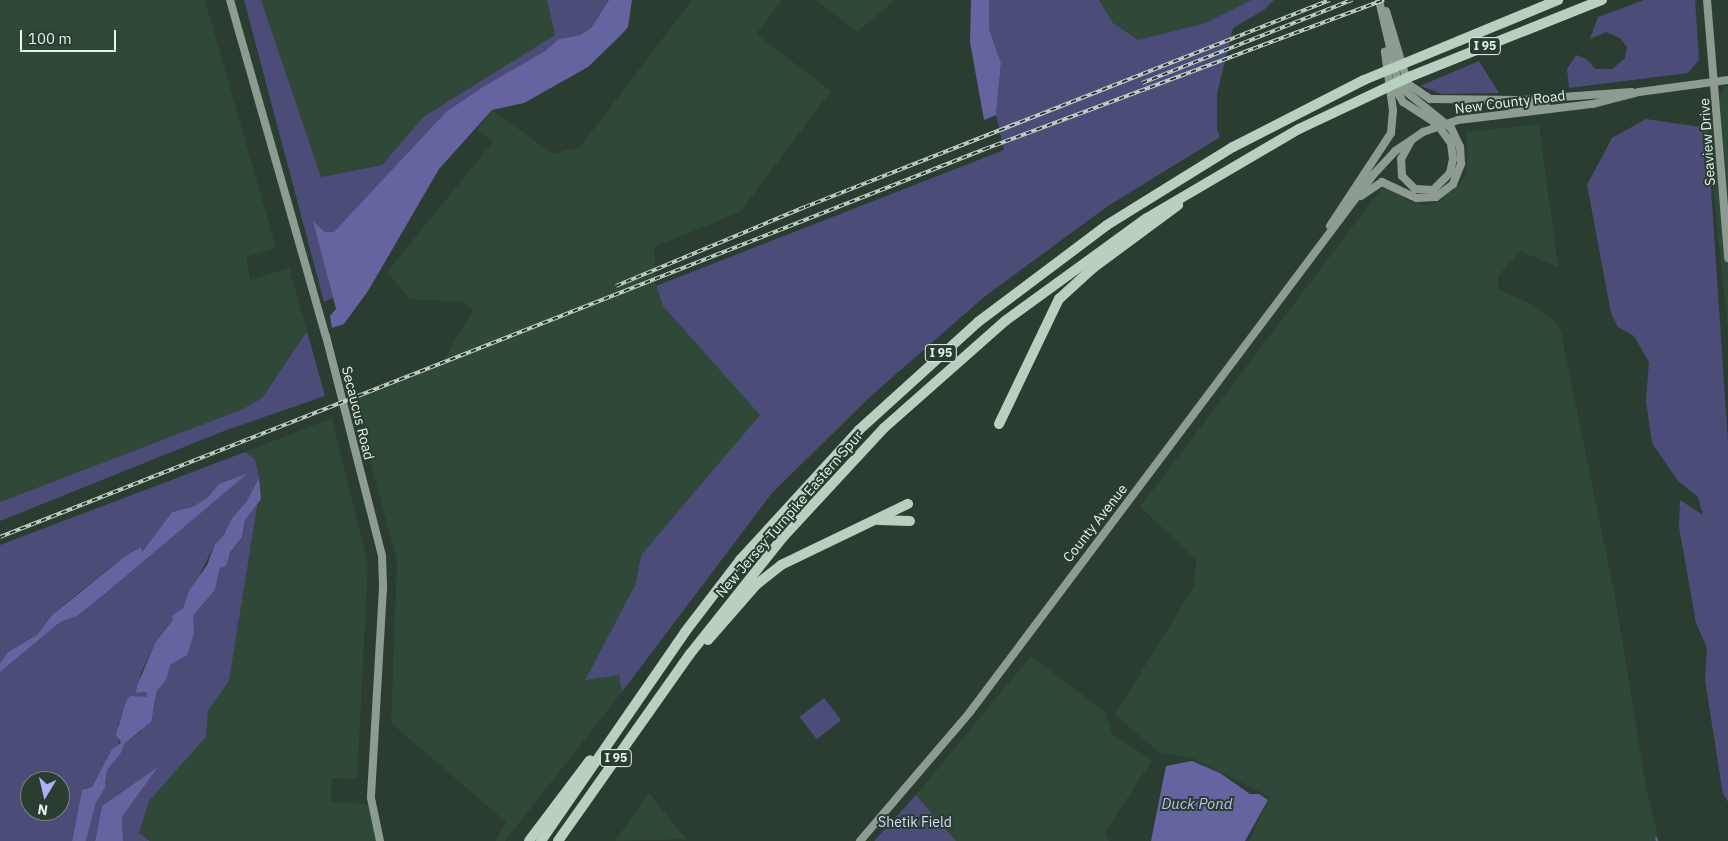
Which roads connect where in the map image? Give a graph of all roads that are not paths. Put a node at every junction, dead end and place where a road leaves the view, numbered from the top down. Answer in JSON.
{"nodes":[{"id":1,"x":230,"y":0,"type":"edge"},
{"id":2,"x":1381,"y":0,"type":"edge"},
{"id":3,"x":1558,"y":0,"type":"edge"},
{"id":4,"x":1602,"y":0,"type":"edge"},
{"id":5,"x":1707,"y":0,"type":"edge"},
{"id":6,"x":1712,"y":0,"type":"edge"},
{"id":7,"x":1384,"y":25,"type":"junction"},
{"id":8,"x":1711,"y":26,"type":"junction"},
{"id":9,"x":1395,"y":73,"type":"junction"},
{"id":10,"x":1728,"y":80,"type":"edge"},
{"id":11,"x":1716,"y":82,"type":"junction"},
{"id":12,"x":1639,"y":92,"type":"junction"},
{"id":13,"x":1590,"y":94,"type":"junction"},
{"id":14,"x":1511,"y":113,"type":"junction"},
{"id":15,"x":1414,"y":137,"type":"junction"},
{"id":16,"x":1210,"y":179,"type":"junction"},
{"id":17,"x":1343,"y":215,"type":"junction"},
{"id":18,"x":1317,"y":250,"type":"junction"},
{"id":19,"x":1728,"y":258,"type":"edge"},
{"id":20,"x":999,"y":424,"type":"dead end"},
{"id":21,"x":908,"y":504,"type":"dead end"},
{"id":22,"x":872,"y":520,"type":"junction"},
{"id":23,"x":910,"y":521,"type":"dead end"},
{"id":24,"x":675,"y":676,"type":"junction"},
{"id":25,"x":614,"y":735,"type":"junction"},
{"id":26,"x":380,"y":841,"type":"edge"},
{"id":27,"x":529,"y":841,"type":"edge"},
{"id":28,"x":541,"y":841,"type":"edge"},
{"id":29,"x":558,"y":841,"type":"edge"},
{"id":30,"x":860,"y":841,"type":"edge"}],
"edges":[{"from":1,"to":26,"type":"main road","name":"Secaucus Road"},
{"from":2,"to":7,"type":"main road"},
{"from":2,"to":13,"type":"main road"},
{"from":3,"to":25,"type":"highway","name":"New Jersey Turnpike Eastern Spur","number":"I 95"},
{"from":4,"to":16,"type":"highway","name":"New Jersey Turnpike Eastern Spur","number":"I 95"},
{"from":5,"to":8,"type":"main road","name":"Seaview Drive"},
{"from":6,"to":8,"type":"main road","name":"Seaview Drive"},
{"from":7,"to":9,"type":"main road"},
{"from":7,"to":18,"type":"main road"},
{"from":8,"to":11,"type":"main road","name":"Seaview Drive"},
{"from":9,"to":15,"type":"main road"},
{"from":9,"to":17,"type":"main road"},
{"from":10,"to":11,"type":"main road","name":"New County Road"},
{"from":11,"to":12,"type":"main road","name":"New County Road"},
{"from":11,"to":19,"type":"main road","name":"Seaview Drive"},
{"from":12,"to":13,"type":"main road"},
{"from":12,"to":14,"type":"main road","name":"New County Road"},
{"from":13,"to":14,"type":"main road"},
{"from":14,"to":15,"type":"main road","name":"New County Road"},
{"from":15,"to":17,"type":"main road","name":"New County Road"},
{"from":16,"to":20,"type":"highway"},
{"from":16,"to":24,"type":"highway","name":"New Jersey Turnpike Eastern Spur","number":"I 95"},
{"from":17,"to":18,"type":"main road","name":"County Avenue"},
{"from":18,"to":30,"type":"main road","name":"County Avenue"},
{"from":21,"to":22,"type":"highway"},
{"from":22,"to":23,"type":"highway"},
{"from":22,"to":24,"type":"highway"},
{"from":24,"to":29,"type":"highway","name":"New Jersey Turnpike Eastern Spur","number":"I 95"},
{"from":25,"to":27,"type":"highway"},
{"from":25,"to":28,"type":"highway","name":"New Jersey Turnpike Eastern Spur","number":"I 95"}]}
